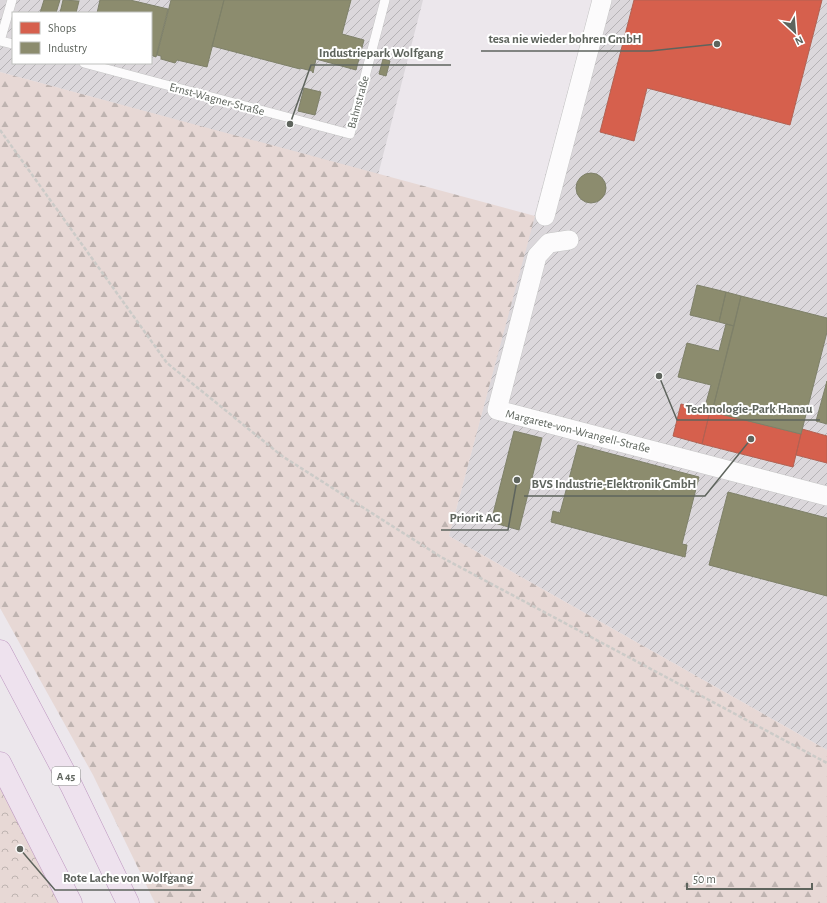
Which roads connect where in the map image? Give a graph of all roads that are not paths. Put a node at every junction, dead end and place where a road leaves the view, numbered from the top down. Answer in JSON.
{"nodes":[{"id":1,"x":12,"y":0,"type":"edge"},
{"id":2,"x":385,"y":0,"type":"edge"},
{"id":3,"x":602,"y":0,"type":"edge"},
{"id":4,"x":12,"y":44,"type":"edge"},
{"id":5,"x":88,"y":64,"type":"edge"},
{"id":6,"x":350,"y":134,"type":"joint"},
{"id":7,"x":545,"y":216,"type":"dead end"},
{"id":8,"x":569,"y":240,"type":"dead end"},
{"id":9,"x":827,"y":496,"type":"edge"},
{"id":10,"x":0,"y":650,"type":"edge"},
{"id":11,"x":0,"y":763,"type":"edge"},
{"id":12,"x":71,"y":903,"type":"edge"},
{"id":13,"x":128,"y":903,"type":"edge"}],
"edges":[{"from":1,"to":4,"type":"lane"},
{"from":2,"to":6,"type":"lane","name":"Bahnstraße"},
{"from":3,"to":7,"type":"street"},
{"from":5,"to":6,"type":"lane","name":"Ernst-Wagner-Straße"},
{"from":8,"to":9,"type":"street","name":"Margarete-von-Wrangell-Straße"},
{"from":10,"to":13,"type":"highway","number":"A 45"},
{"from":11,"to":12,"type":"highway"}]}
